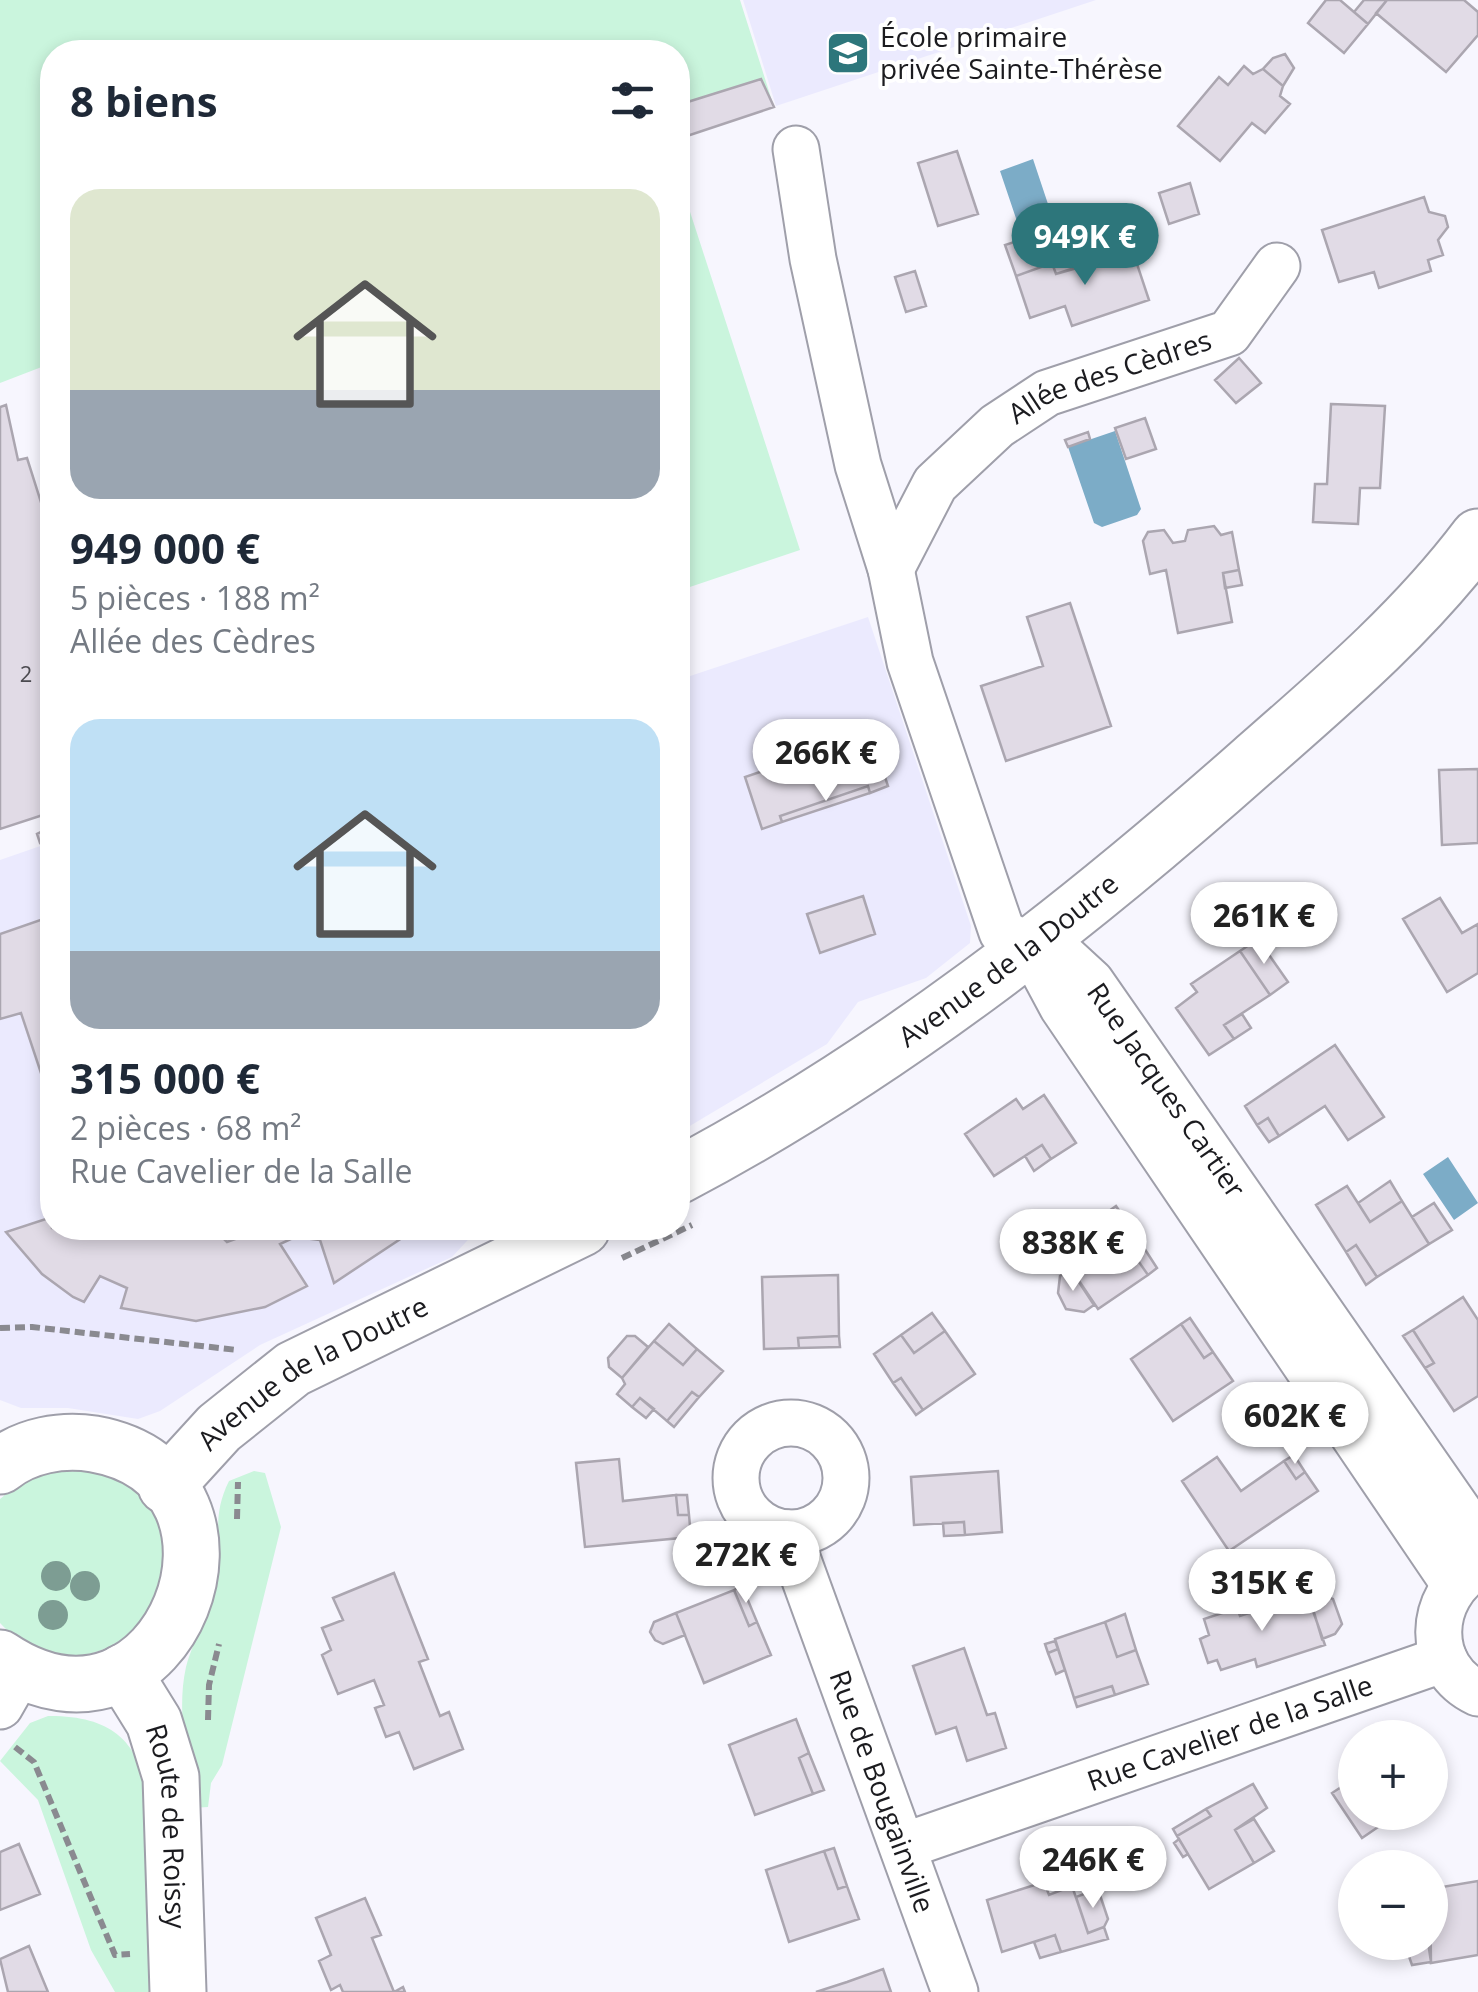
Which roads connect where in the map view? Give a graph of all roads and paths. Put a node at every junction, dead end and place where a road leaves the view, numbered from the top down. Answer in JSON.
{"nodes":[{"id":1,"x":796,"y":148,"type":"dead end"},
{"id":2,"x":1277,"y":266,"type":"dead end"},
{"id":3,"x":858,"y":465,"type":"junction"},
{"id":4,"x":935,"y":484,"type":"junction"},
{"id":5,"x":1478,"y":537,"type":"edge"},
{"id":6,"x":891,"y":568,"type":"junction"},
{"id":7,"x":1031,"y":948,"type":"junction"},
{"id":8,"x":690,"y":1169,"type":"edge"},
{"id":9,"x":557,"y":1240,"type":"edge"},
{"id":10,"x":0,"y":1328,"type":"edge"},
{"id":11,"x":238,"y":1350,"type":"dead end"},
{"id":12,"x":12,"y":1447,"type":"edge"},
{"id":13,"x":166,"y":1486,"type":"junction"},
{"id":14,"x":788,"y":1533,"type":"dead end"},
{"id":15,"x":1478,"y":1540,"type":"edge"},
{"id":16,"x":1466,"y":1576,"type":"edge"},
{"id":17,"x":1444,"y":1658,"type":"junction"},
{"id":18,"x":123,"y":1672,"type":"junction"},
{"id":19,"x":7,"y":1678,"type":"edge"},
{"id":20,"x":1478,"y":1692,"type":"edge"},
{"id":21,"x":904,"y":1846,"type":"junction"},
{"id":22,"x":178,"y":1992,"type":"edge"},
{"id":23,"x":955,"y":1992,"type":"edge"}],
"edges":[{"from":1,"to":3,"type":"street"},
{"from":2,"to":4,"type":"street","name":"Allée des Cèdres"},
{"from":3,"to":4,"type":"street"},
{"from":3,"to":6,"type":"street"},
{"from":4,"to":6,"type":"street","name":"Allée des Cèdres"},
{"from":5,"to":7,"type":"main road","name":"Avenue de la Doutre"},
{"from":6,"to":7,"type":"street"},
{"from":7,"to":8,"type":"main road","name":"Avenue de la Doutre"},
{"from":7,"to":15,"type":"street","name":"Rue Jacques Cartier"},
{"from":7,"to":16,"type":"street","name":"Rue Jacques Cartier"},
{"from":9,"to":13,"type":"main road","name":"Avenue de la Doutre"},
{"from":10,"to":11,"type":"path"},
{"from":12,"to":13,"type":"main road"},
{"from":13,"to":18,"type":"main road"},
{"from":14,"to":21,"type":"street","name":"Rue de Bougainville"},
{"from":16,"to":17,"type":"street"},
{"from":17,"to":20,"type":"street"},
{"from":17,"to":21,"type":"street","name":"Rue Cavelier de la Salle"},
{"from":18,"to":19,"type":"main road"},
{"from":18,"to":22,"type":"main road","name":"Route de Roissy"},
{"from":21,"to":23,"type":"street","name":"Rue de Bougainville"}]}
